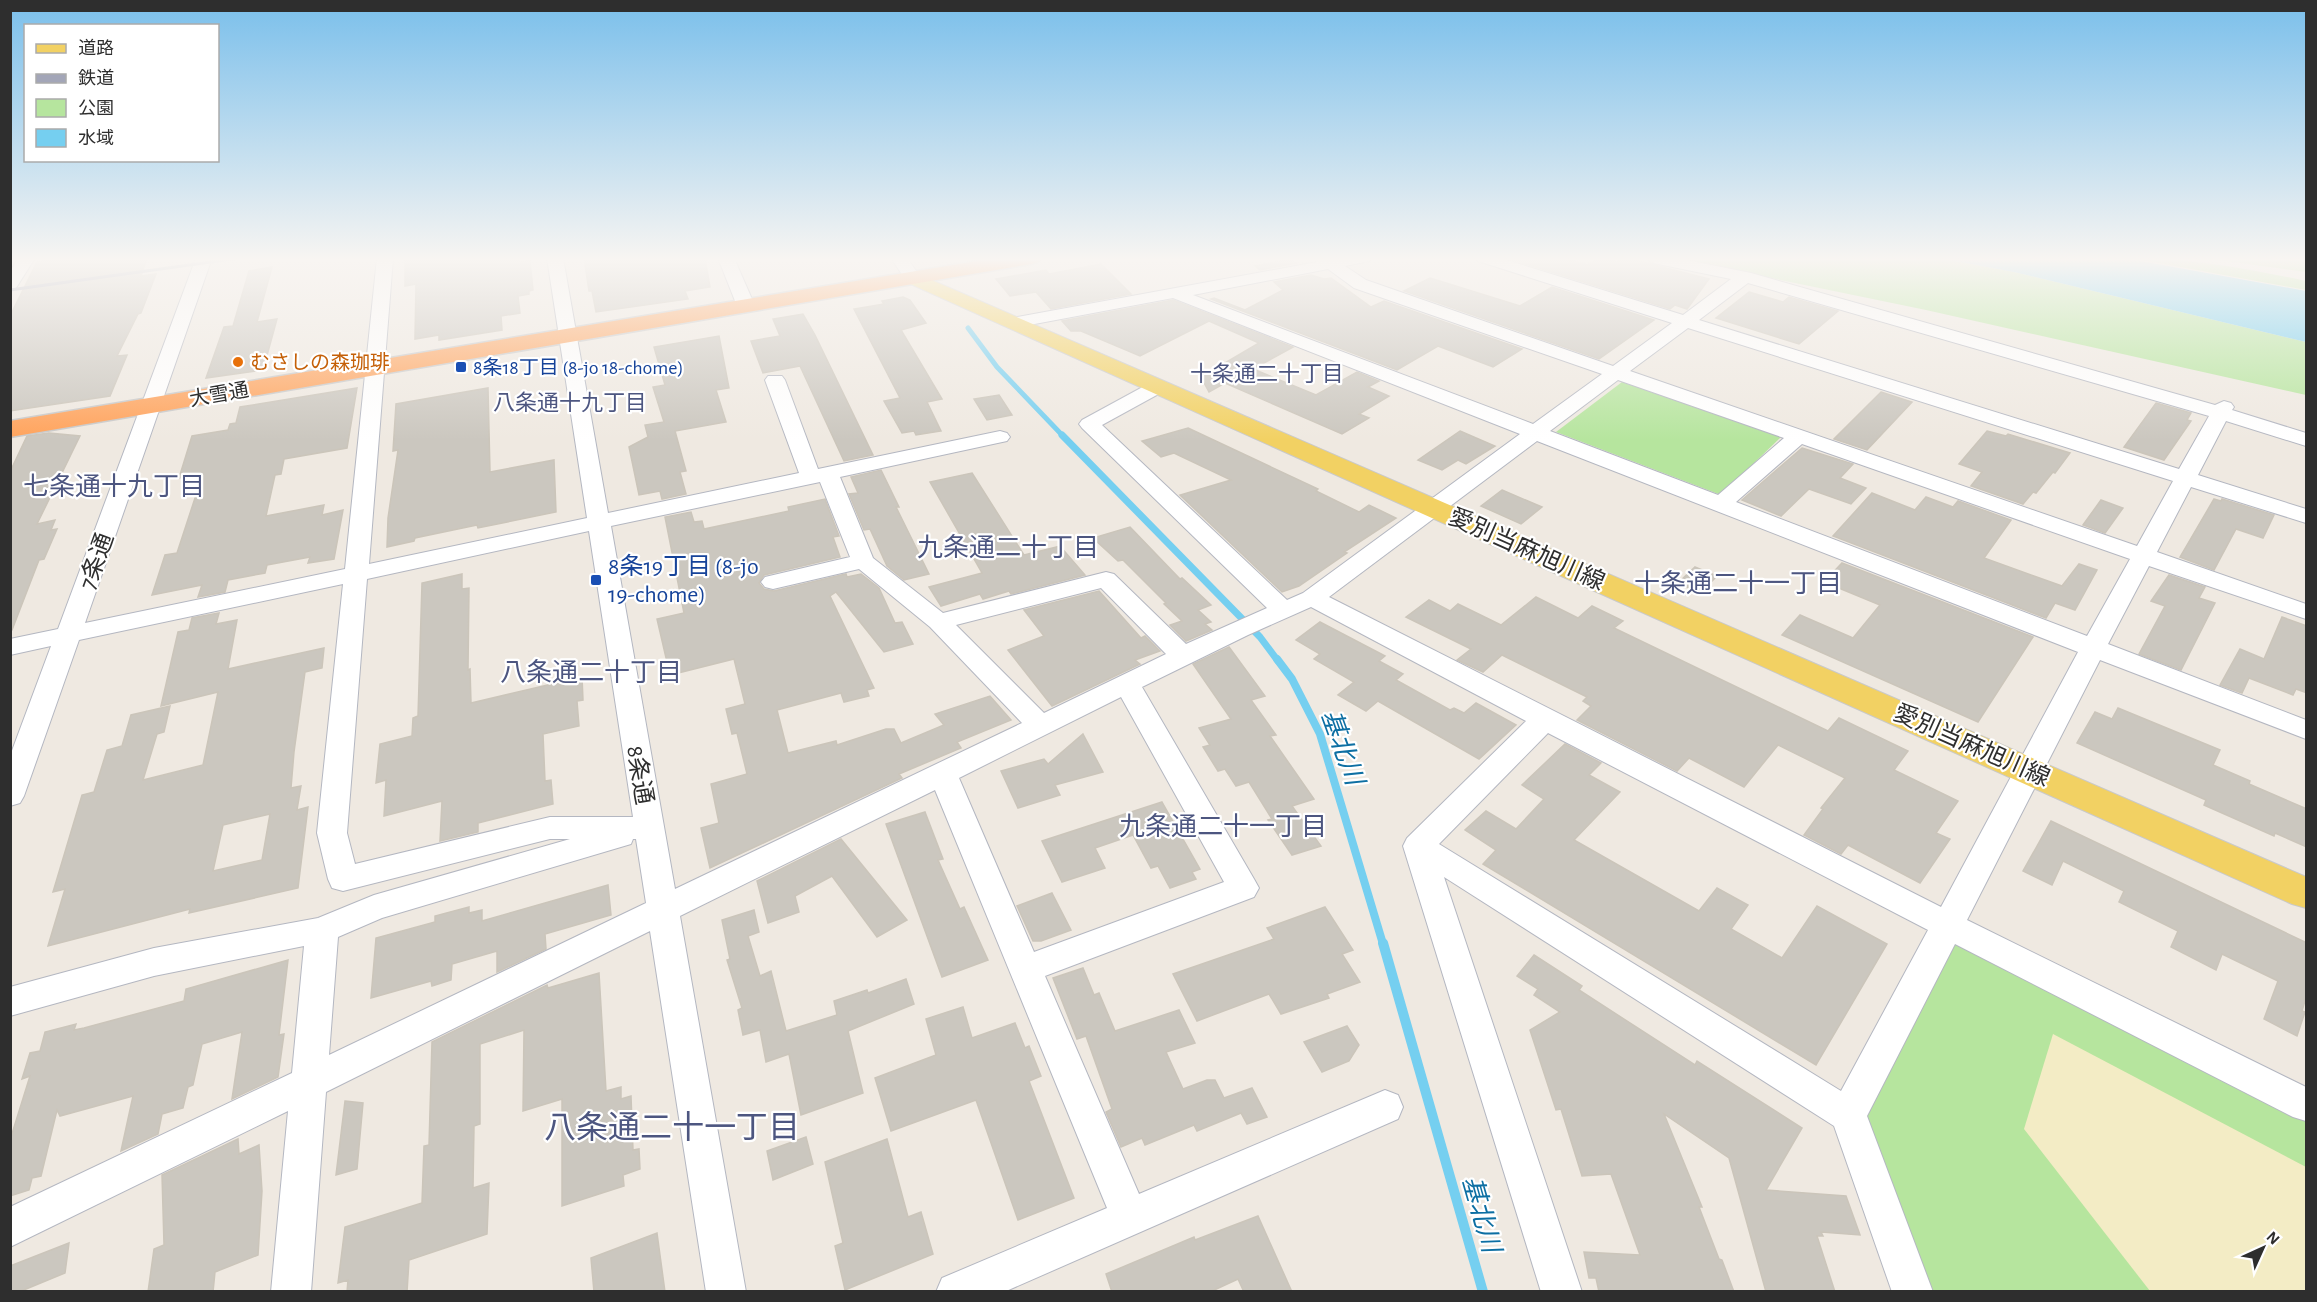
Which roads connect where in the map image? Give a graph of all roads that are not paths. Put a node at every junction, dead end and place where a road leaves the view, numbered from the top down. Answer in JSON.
{"nodes":[{"id":1,"x":182,"y":319,"type":"edge"},
{"id":2,"x":379,"y":319,"type":"edge"},
{"id":3,"x":565,"y":319,"type":"edge"},
{"id":4,"x":668,"y":319,"type":"edge"},
{"id":5,"x":1005,"y":319,"type":"edge"},
{"id":6,"x":1035,"y":319,"type":"edge"},
{"id":7,"x":1243,"y":319,"type":"edge"},
{"id":8,"x":1459,"y":319,"type":"edge"},
{"id":9,"x":1676,"y":319,"type":"edge"},
{"id":10,"x":1686,"y":319,"type":"edge"},
{"id":11,"x":1895,"y":319,"type":"edge"},
{"id":12,"x":1683,"y":321,"type":"junction"},
{"id":13,"x":1013,"y":323,"type":"junction"},
{"id":14,"x":568,"y":335,"type":"junction"},
{"id":15,"x":374,"y":368,"type":"junction"},
{"id":16,"x":1614,"y":373,"type":"junction"},
{"id":17,"x":775,"y":380,"type":"dead end"},
{"id":18,"x":1157,"y":387,"type":"junction"},
{"id":19,"x":151,"y":405,"type":"junction"},
{"id":20,"x":2223,"y":410,"type":"junction"},
{"id":21,"x":10,"y":429,"type":"edge"},
{"id":22,"x":1536,"y":432,"type":"junction"},
{"id":23,"x":1799,"y":436,"type":"junction"},
{"id":24,"x":1000,"y":437,"type":"dead end"},
{"id":25,"x":2307,"y":440,"type":"edge"},
{"id":26,"x":820,"y":476,"type":"junction"},
{"id":27,"x":2187,"y":478,"type":"junction"},
{"id":28,"x":1721,"y":504,"type":"junction"},
{"id":29,"x":1434,"y":508,"type":"junction"},
{"id":30,"x":2307,"y":516,"type":"edge"},
{"id":31,"x":599,"y":522,"type":"junction"},
{"id":32,"x":2145,"y":556,"type":"junction"},
{"id":33,"x":863,"y":561,"type":"junction"},
{"id":34,"x":356,"y":574,"type":"junction"},
{"id":35,"x":773,"y":582,"type":"dead end"},
{"id":36,"x":1311,"y":598,"type":"junction"},
{"id":37,"x":2307,"y":612,"type":"edge"},
{"id":38,"x":1262,"y":618,"type":"junction"},
{"id":39,"x":939,"y":622,"type":"junction"},
{"id":40,"x":70,"y":635,"type":"junction"},
{"id":41,"x":10,"y":647,"type":"edge"},
{"id":42,"x":2093,"y":648,"type":"junction"},
{"id":43,"x":1183,"y":656,"type":"junction"},
{"id":44,"x":1127,"y":684,"type":"junction"},
{"id":45,"x":1544,"y":720,"type":"junction"},
{"id":46,"x":1041,"y":726,"type":"junction"},
{"id":47,"x":2307,"y":730,"type":"edge"},
{"id":48,"x":2030,"y":771,"type":"junction"},
{"id":49,"x":943,"y":774,"type":"junction"},
{"id":50,"x":10,"y":796,"type":"edge"},
{"id":51,"x":650,"y":828,"type":"junction"},
{"id":52,"x":1418,"y":846,"type":"junction"},
{"id":53,"x":2307,"y":893,"type":"edge"},
{"id":54,"x":662,"y":911,"type":"junction"},
{"id":55,"x":1947,"y":925,"type":"junction"},
{"id":56,"x":322,"y":930,"type":"junction"},
{"id":57,"x":1025,"y":969,"type":"junction"},
{"id":58,"x":10,"y":1002,"type":"edge"},
{"id":59,"x":309,"y":1083,"type":"junction"},
{"id":60,"x":2307,"y":1105,"type":"edge"},
{"id":61,"x":1385,"y":1107,"type":"dead end"},
{"id":62,"x":1848,"y":1115,"type":"junction"},
{"id":63,"x":1129,"y":1215,"type":"junction"},
{"id":64,"x":10,"y":1228,"type":"edge"},
{"id":65,"x":291,"y":1292,"type":"edge"},
{"id":66,"x":726,"y":1292,"type":"edge"},
{"id":67,"x":956,"y":1292,"type":"edge"},
{"id":68,"x":1562,"y":1292,"type":"edge"},
{"id":69,"x":1913,"y":1292,"type":"edge"}],
"edges":[{"from":1,"to":19,"type":"street","name":"7条通"},
{"from":2,"to":15,"type":"street"},
{"from":3,"to":14,"type":"street","name":"8条通"},
{"from":4,"to":14,"type":"highway","name":"大雪通"},
{"from":5,"to":13,"type":"main road","name":"愛別当麻旭川線"},
{"from":6,"to":13,"type":"street"},
{"from":7,"to":22,"type":"street"},
{"from":8,"to":16,"type":"street"},
{"from":9,"to":12,"type":"street"},
{"from":10,"to":12,"type":"street"},
{"from":11,"to":20,"type":"street"},
{"from":12,"to":16,"type":"street"},
{"from":12,"to":27,"type":"street"},
{"from":13,"to":18,"type":"main road","name":"愛別当麻旭川線"},
{"from":14,"to":15,"type":"highway","name":"大雪通"},
{"from":14,"to":31,"type":"street","name":"8条通"},
{"from":15,"to":19,"type":"highway","name":"大雪通"},
{"from":15,"to":34,"type":"street"},
{"from":16,"to":22,"type":"street"},
{"from":16,"to":23,"type":"street"},
{"from":17,"to":26,"type":"street"},
{"from":18,"to":29,"type":"main road","name":"愛別当麻旭川線"},
{"from":18,"to":38,"type":"street"},
{"from":19,"to":21,"type":"highway","name":"大雪通"},
{"from":19,"to":40,"type":"street","name":"7条通"},
{"from":20,"to":25,"type":"street"},
{"from":20,"to":27,"type":"street"},
{"from":22,"to":28,"type":"street"},
{"from":22,"to":29,"type":"street"},
{"from":23,"to":28,"type":"street"},
{"from":23,"to":32,"type":"street"},
{"from":24,"to":26,"type":"street"},
{"from":26,"to":31,"type":"street"},
{"from":26,"to":33,"type":"street"},
{"from":27,"to":30,"type":"street"},
{"from":27,"to":32,"type":"street"},
{"from":28,"to":42,"type":"street"},
{"from":29,"to":36,"type":"street"},
{"from":29,"to":48,"type":"main road","name":"愛別当麻旭川線"},
{"from":31,"to":34,"type":"street"},
{"from":31,"to":51,"type":"street","name":"8条通"},
{"from":32,"to":37,"type":"street"},
{"from":32,"to":42,"type":"street"},
{"from":33,"to":35,"type":"street"},
{"from":33,"to":39,"type":"street"},
{"from":34,"to":40,"type":"street"},
{"from":34,"to":51,"type":"street"},
{"from":36,"to":38,"type":"street"},
{"from":36,"to":45,"type":"street"},
{"from":38,"to":43,"type":"street"},
{"from":39,"to":43,"type":"street"},
{"from":39,"to":46,"type":"street"},
{"from":40,"to":41,"type":"street"},
{"from":40,"to":50,"type":"street","name":"7条通"},
{"from":42,"to":47,"type":"street"},
{"from":42,"to":48,"type":"street"},
{"from":43,"to":44,"type":"street"},
{"from":44,"to":46,"type":"street"},
{"from":44,"to":57,"type":"street"},
{"from":45,"to":52,"type":"street"},
{"from":45,"to":55,"type":"street"},
{"from":46,"to":49,"type":"street"},
{"from":48,"to":53,"type":"main road","name":"愛別当麻旭川線"},
{"from":48,"to":55,"type":"street"},
{"from":49,"to":54,"type":"street"},
{"from":49,"to":57,"type":"street"},
{"from":51,"to":54,"type":"street","name":"8条通"},
{"from":51,"to":56,"type":"street"},
{"from":52,"to":62,"type":"street"},
{"from":52,"to":68,"type":"street"},
{"from":54,"to":59,"type":"street"},
{"from":54,"to":66,"type":"street","name":"8条通"},
{"from":55,"to":60,"type":"street"},
{"from":55,"to":62,"type":"street"},
{"from":56,"to":58,"type":"street"},
{"from":56,"to":59,"type":"street"},
{"from":57,"to":63,"type":"street"},
{"from":59,"to":64,"type":"street"},
{"from":59,"to":65,"type":"street"},
{"from":61,"to":63,"type":"street"},
{"from":62,"to":69,"type":"street"},
{"from":63,"to":67,"type":"street"}]}
